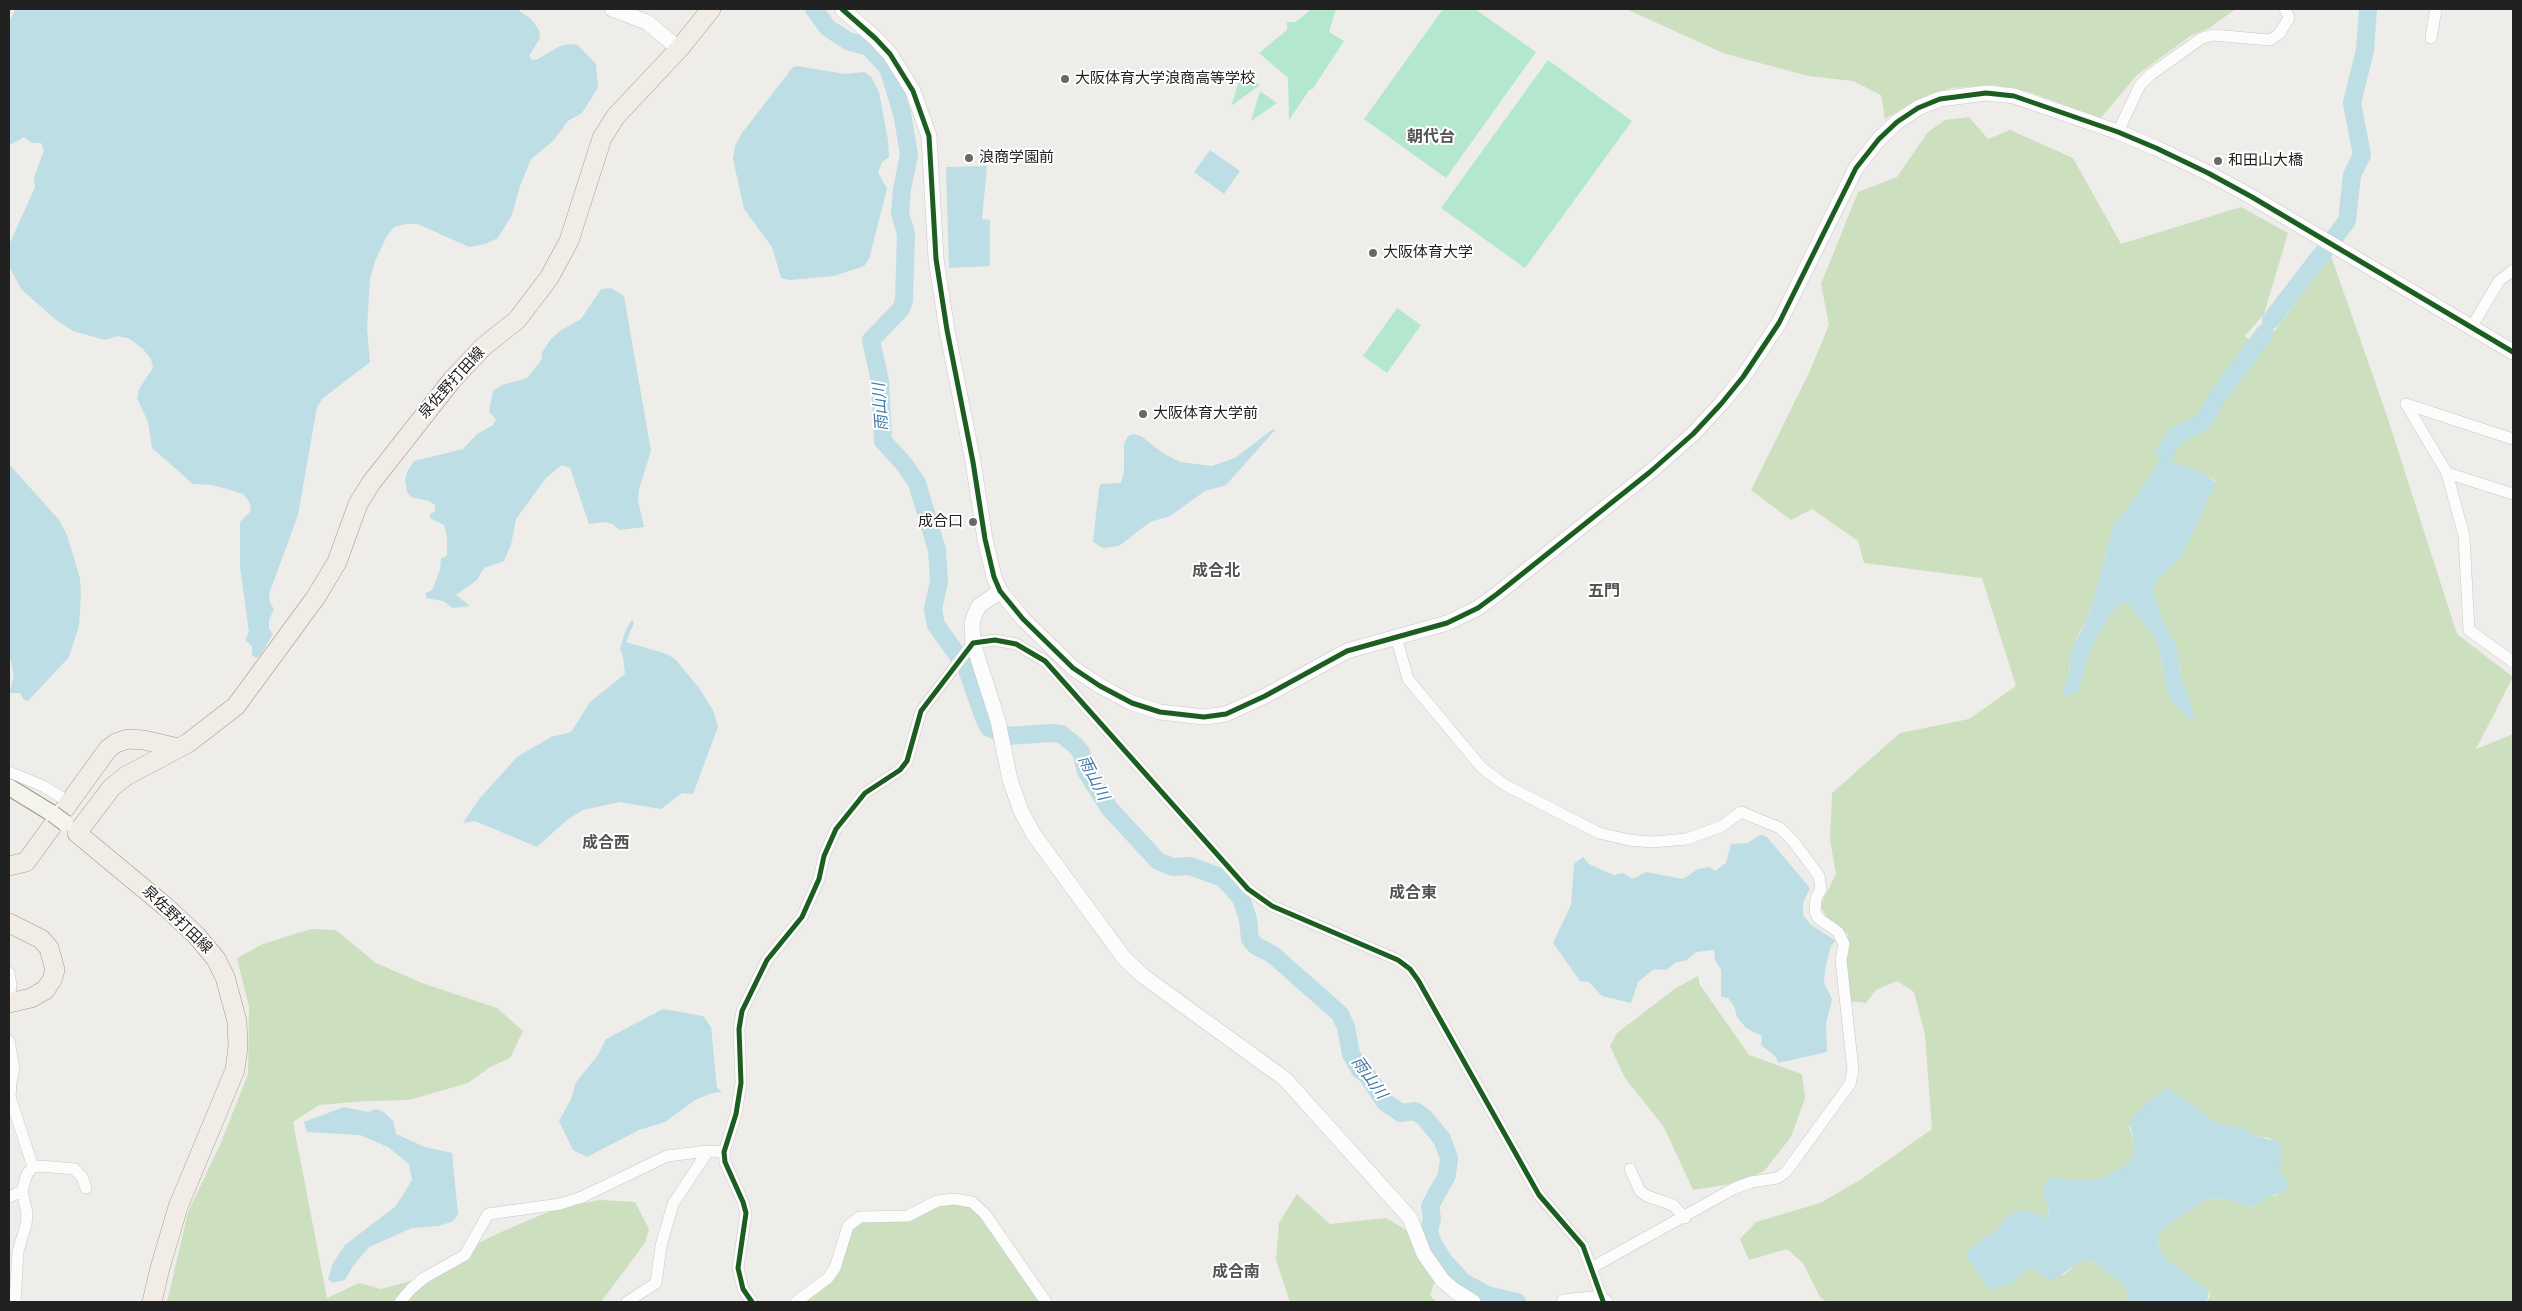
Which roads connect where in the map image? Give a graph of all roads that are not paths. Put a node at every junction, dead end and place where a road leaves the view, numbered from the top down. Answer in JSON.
{"nodes":[{"id":1,"x":612,"y":9,"type":"edge"},
{"id":2,"x":711,"y":9,"type":"edge"},
{"id":3,"x":842,"y":9,"type":"edge"},
{"id":4,"x":2285,"y":9,"type":"edge"},
{"id":5,"x":2436,"y":9,"type":"edge"},
{"id":6,"x":2431,"y":38,"type":"dead end"},
{"id":7,"x":679,"y":49,"type":"junction"},
{"id":8,"x":2118,"y":132,"type":"junction"},
{"id":9,"x":2513,"y":270,"type":"edge"},
{"id":10,"x":2471,"y":328,"type":"junction"},
{"id":11,"x":2513,"y":352,"type":"edge"},
{"id":12,"x":2513,"y":439,"type":"edge"},
{"id":13,"x":2447,"y":473,"type":"junction"},
{"id":14,"x":2513,"y":494,"type":"edge"},
{"id":15,"x":1000,"y":591,"type":"junction"},
{"id":16,"x":1396,"y":637,"type":"junction"},
{"id":17,"x":973,"y":643,"type":"junction"},
{"id":18,"x":2513,"y":662,"type":"edge"},
{"id":19,"x":178,"y":748,"type":"junction"},
{"id":20,"x":9,"y":772,"type":"edge"},
{"id":21,"x":9,"y":787,"type":"edge"},
{"id":22,"x":69,"y":802,"type":"junction"},
{"id":23,"x":65,"y":823,"type":"junction"},
{"id":24,"x":9,"y":866,"type":"edge"},
{"id":25,"x":9,"y":923,"type":"edge"},
{"id":26,"x":9,"y":972,"type":"edge"},
{"id":27,"x":9,"y":1002,"type":"edge"},
{"id":28,"x":9,"y":1041,"type":"edge"},
{"id":29,"x":11,"y":1108,"type":"edge"},
{"id":30,"x":708,"y":1151,"type":"junction"},
{"id":31,"x":724,"y":1152,"type":"junction"},
{"id":32,"x":33,"y":1168,"type":"junction"},
{"id":33,"x":1630,"y":1169,"type":"dead end"},
{"id":34,"x":86,"y":1188,"type":"dead end"},
{"id":35,"x":22,"y":1191,"type":"junction"},
{"id":36,"x":9,"y":1197,"type":"edge"},
{"id":37,"x":1685,"y":1218,"type":"junction"},
{"id":38,"x":1591,"y":1268,"type":"junction"},
{"id":39,"x":15,"y":1302,"type":"edge"},
{"id":40,"x":152,"y":1302,"type":"edge"},
{"id":41,"x":400,"y":1302,"type":"edge"},
{"id":42,"x":627,"y":1302,"type":"edge"},
{"id":43,"x":752,"y":1302,"type":"edge"},
{"id":44,"x":796,"y":1302,"type":"edge"},
{"id":45,"x":1046,"y":1302,"type":"edge"},
{"id":46,"x":1473,"y":1302,"type":"edge"},
{"id":47,"x":1564,"y":1302,"type":"edge"},
{"id":48,"x":1604,"y":1302,"type":"edge"}],
"edges":[{"from":1,"to":7,"type":"street"},
{"from":2,"to":7,"type":"main road","name":"泉佐野打田線"},
{"from":3,"to":15,"type":"street"},
{"from":4,"to":8,"type":"street"},
{"from":5,"to":6,"type":"street"},
{"from":7,"to":19,"type":"main road","name":"泉佐野打田線"},
{"from":8,"to":10,"type":"street"},
{"from":8,"to":16,"type":"street"},
{"from":9,"to":10,"type":"street"},
{"from":10,"to":11,"type":"street"},
{"from":12,"to":13,"type":"street"},
{"from":13,"to":14,"type":"street"},
{"from":13,"to":18,"type":"street"},
{"from":15,"to":16,"type":"street"},
{"from":15,"to":17,"type":"street"},
{"from":16,"to":37,"type":"street"},
{"from":17,"to":31,"type":"street"},
{"from":17,"to":38,"type":"street"},
{"from":17,"to":46,"type":"street"},
{"from":19,"to":22,"type":"main road"},
{"from":19,"to":23,"type":"main road","name":"泉佐野打田線"},
{"from":20,"to":22,"type":"street"},
{"from":21,"to":23,"type":"main road"},
{"from":22,"to":24,"type":"main road"},
{"from":23,"to":40,"type":"main road","name":"泉佐野打田線"},
{"from":25,"to":27,"type":"main road"},
{"from":26,"to":27,"type":"street"},
{"from":28,"to":29,"type":"street"},
{"from":29,"to":32,"type":"street"},
{"from":30,"to":31,"type":"street"},
{"from":30,"to":41,"type":"street"},
{"from":30,"to":42,"type":"street"},
{"from":31,"to":43,"type":"street"},
{"from":32,"to":34,"type":"street"},
{"from":32,"to":35,"type":"street"},
{"from":33,"to":37,"type":"street"},
{"from":35,"to":36,"type":"street"},
{"from":35,"to":39,"type":"street"},
{"from":37,"to":38,"type":"street"},
{"from":38,"to":48,"type":"street"},
{"from":44,"to":45,"type":"street"},
{"from":47,"to":48,"type":"street"}]}
